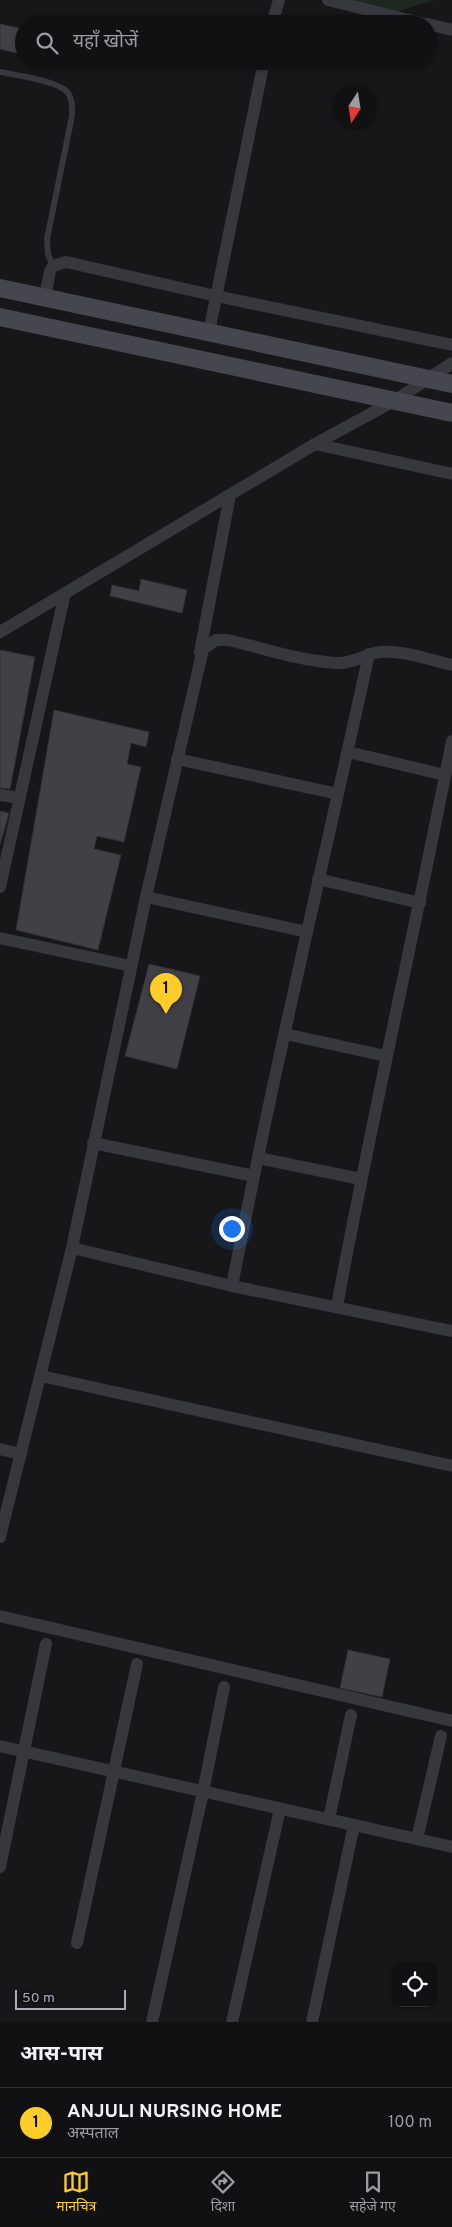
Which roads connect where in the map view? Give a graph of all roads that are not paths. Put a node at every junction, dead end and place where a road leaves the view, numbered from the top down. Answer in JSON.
{"nodes":[{"id":1,"x":279,"y":0,"type":"edge"},
{"id":2,"x":328,"y":0,"type":"edge"},
{"id":3,"x":275,"y":15,"type":"edge"},
{"id":4,"x":390,"y":15,"type":"edge"},
{"id":5,"x":437,"y":26,"type":"edge"},
{"id":6,"x":452,"y":30,"type":"edge"},
{"id":7,"x":262,"y":70,"type":"edge"},
{"id":8,"x":0,"y":72,"type":"edge"},
{"id":9,"x":54,"y":266,"type":"junction"},
{"id":10,"x":0,"y":288,"type":"edge"},
{"id":11,"x":45,"y":296,"type":"junction"},
{"id":12,"x":216,"y":296,"type":"junction"},
{"id":13,"x":0,"y":317,"type":"edge"},
{"id":14,"x":209,"y":332,"type":"junction"},
{"id":15,"x":452,"y":345,"type":"edge"},
{"id":16,"x":452,"y":363,"type":"edge"},
{"id":17,"x":427,"y":378,"type":"junction"},
{"id":18,"x":452,"y":384,"type":"edge"},
{"id":19,"x":394,"y":401,"type":"junction"},
{"id":20,"x":452,"y":413,"type":"edge"},
{"id":21,"x":315,"y":444,"type":"junction"},
{"id":22,"x":452,"y":474,"type":"edge"},
{"id":23,"x":230,"y":495,"type":"junction"},
{"id":24,"x":65,"y":593,"type":"junction"},
{"id":25,"x":0,"y":632,"type":"edge"},
{"id":26,"x":369,"y":654,"type":"junction"},
{"id":27,"x":452,"y":665,"type":"edge"},
{"id":28,"x":194,"y":684,"type":"junction"},
{"id":29,"x":452,"y":741,"type":"edge"},
{"id":30,"x":348,"y":752,"type":"junction"},
{"id":31,"x":177,"y":759,"type":"junction"},
{"id":32,"x":445,"y":775,"type":"junction"},
{"id":33,"x":338,"y":794,"type":"junction"},
{"id":34,"x":0,"y":795,"type":"edge"},
{"id":35,"x":20,"y":798,"type":"junction"},
{"id":36,"x":318,"y":879,"type":"junction"},
{"id":37,"x":0,"y":887,"type":"edge"},
{"id":38,"x":146,"y":897,"type":"junction"},
{"id":39,"x":420,"y":903,"type":"junction"},
{"id":40,"x":307,"y":932,"type":"junction"},
{"id":41,"x":0,"y":938,"type":"edge"},
{"id":42,"x":131,"y":966,"type":"junction"},
{"id":43,"x":285,"y":1034,"type":"junction"},
{"id":44,"x":386,"y":1056,"type":"junction"},
{"id":45,"x":93,"y":1143,"type":"junction"},
{"id":46,"x":258,"y":1158,"type":"junction"},
{"id":47,"x":254,"y":1176,"type":"junction"},
{"id":48,"x":361,"y":1179,"type":"junction"},
{"id":49,"x":72,"y":1248,"type":"junction"},
{"id":50,"x":232,"y":1286,"type":"junction"},
{"id":51,"x":337,"y":1306,"type":"junction"},
{"id":52,"x":452,"y":1331,"type":"edge"},
{"id":53,"x":41,"y":1376,"type":"junction"},
{"id":54,"x":0,"y":1449,"type":"edge"},
{"id":55,"x":21,"y":1454,"type":"junction"},
{"id":56,"x":452,"y":1466,"type":"edge"},
{"id":57,"x":0,"y":1537,"type":"edge"},
{"id":58,"x":0,"y":1616,"type":"edge"},
{"id":59,"x":46,"y":1644,"type":"dead end"},
{"id":60,"x":137,"y":1664,"type":"dead end"},
{"id":61,"x":224,"y":1686,"type":"dead end"},
{"id":62,"x":351,"y":1715,"type":"dead end"},
{"id":63,"x":452,"y":1721,"type":"edge"},
{"id":64,"x":441,"y":1736,"type":"dead end"},
{"id":65,"x":0,"y":1746,"type":"edge"},
{"id":66,"x":23,"y":1751,"type":"junction"},
{"id":67,"x":114,"y":1772,"type":"junction"},
{"id":68,"x":203,"y":1792,"type":"junction"},
{"id":69,"x":280,"y":1809,"type":"junction"},
{"id":70,"x":329,"y":1819,"type":"junction"},
{"id":71,"x":354,"y":1825,"type":"junction"},
{"id":72,"x":417,"y":1839,"type":"junction"},
{"id":73,"x":452,"y":1847,"type":"edge"},
{"id":74,"x":0,"y":1867,"type":"edge"},
{"id":75,"x":77,"y":1943,"type":"dead end"},
{"id":76,"x":152,"y":2022,"type":"edge"},
{"id":77,"x":232,"y":2022,"type":"edge"},
{"id":78,"x":312,"y":2022,"type":"edge"}],
"edges":[{"from":1,"to":3,"type":"street"},
{"from":2,"to":4,"type":"street"},
{"from":5,"to":6,"type":"street"},
{"from":7,"to":12,"type":"street"},
{"from":8,"to":9,"type":"lane"},
{"from":9,"to":11,"type":"street"},
{"from":9,"to":12,"type":"street"},
{"from":10,"to":11,"type":"street"},
{"from":11,"to":14,"type":"street"},
{"from":12,"to":14,"type":"street"},
{"from":12,"to":15,"type":"street"},
{"from":13,"to":19,"type":"street"},
{"from":14,"to":17,"type":"street"},
{"from":16,"to":17,"type":"street"},
{"from":17,"to":18,"type":"street"},
{"from":17,"to":19,"type":"street"},
{"from":19,"to":20,"type":"street"},
{"from":19,"to":21,"type":"street"},
{"from":21,"to":22,"type":"street"},
{"from":21,"to":23,"type":"street"},
{"from":23,"to":24,"type":"street"},
{"from":23,"to":28,"type":"street"},
{"from":24,"to":25,"type":"street"},
{"from":24,"to":35,"type":"street"},
{"from":26,"to":27,"type":"street"},
{"from":26,"to":28,"type":"street"},
{"from":26,"to":30,"type":"street"},
{"from":28,"to":31,"type":"street"},
{"from":29,"to":32,"type":"street"},
{"from":30,"to":32,"type":"street"},
{"from":30,"to":33,"type":"street"},
{"from":31,"to":33,"type":"street"},
{"from":31,"to":38,"type":"street"},
{"from":32,"to":39,"type":"street"},
{"from":33,"to":36,"type":"street"},
{"from":34,"to":35,"type":"street"},
{"from":35,"to":37,"type":"street"},
{"from":36,"to":39,"type":"street"},
{"from":36,"to":40,"type":"street"},
{"from":38,"to":40,"type":"street"},
{"from":38,"to":42,"type":"street"},
{"from":39,"to":44,"type":"street"},
{"from":40,"to":43,"type":"street"},
{"from":41,"to":42,"type":"street"},
{"from":42,"to":45,"type":"street"},
{"from":43,"to":44,"type":"street"},
{"from":43,"to":46,"type":"street"},
{"from":44,"to":48,"type":"street"},
{"from":45,"to":47,"type":"street"},
{"from":45,"to":49,"type":"street"},
{"from":46,"to":47,"type":"street"},
{"from":46,"to":48,"type":"street"},
{"from":47,"to":50,"type":"street"},
{"from":48,"to":51,"type":"street"},
{"from":49,"to":50,"type":"street"},
{"from":49,"to":53,"type":"street"},
{"from":50,"to":51,"type":"street"},
{"from":51,"to":52,"type":"street"},
{"from":53,"to":55,"type":"street"},
{"from":53,"to":56,"type":"street"},
{"from":54,"to":55,"type":"street"},
{"from":55,"to":57,"type":"street"},
{"from":58,"to":63,"type":"street"},
{"from":59,"to":66,"type":"street"},
{"from":60,"to":67,"type":"street"},
{"from":61,"to":68,"type":"street"},
{"from":62,"to":70,"type":"street"},
{"from":64,"to":72,"type":"street"},
{"from":65,"to":66,"type":"street"},
{"from":66,"to":67,"type":"street"},
{"from":66,"to":74,"type":"street"},
{"from":67,"to":68,"type":"street"},
{"from":67,"to":75,"type":"street"},
{"from":68,"to":69,"type":"street"},
{"from":68,"to":76,"type":"street"},
{"from":69,"to":70,"type":"street"},
{"from":69,"to":77,"type":"street"},
{"from":70,"to":71,"type":"street"},
{"from":71,"to":72,"type":"street"},
{"from":71,"to":78,"type":"street"},
{"from":72,"to":73,"type":"street"}]}
